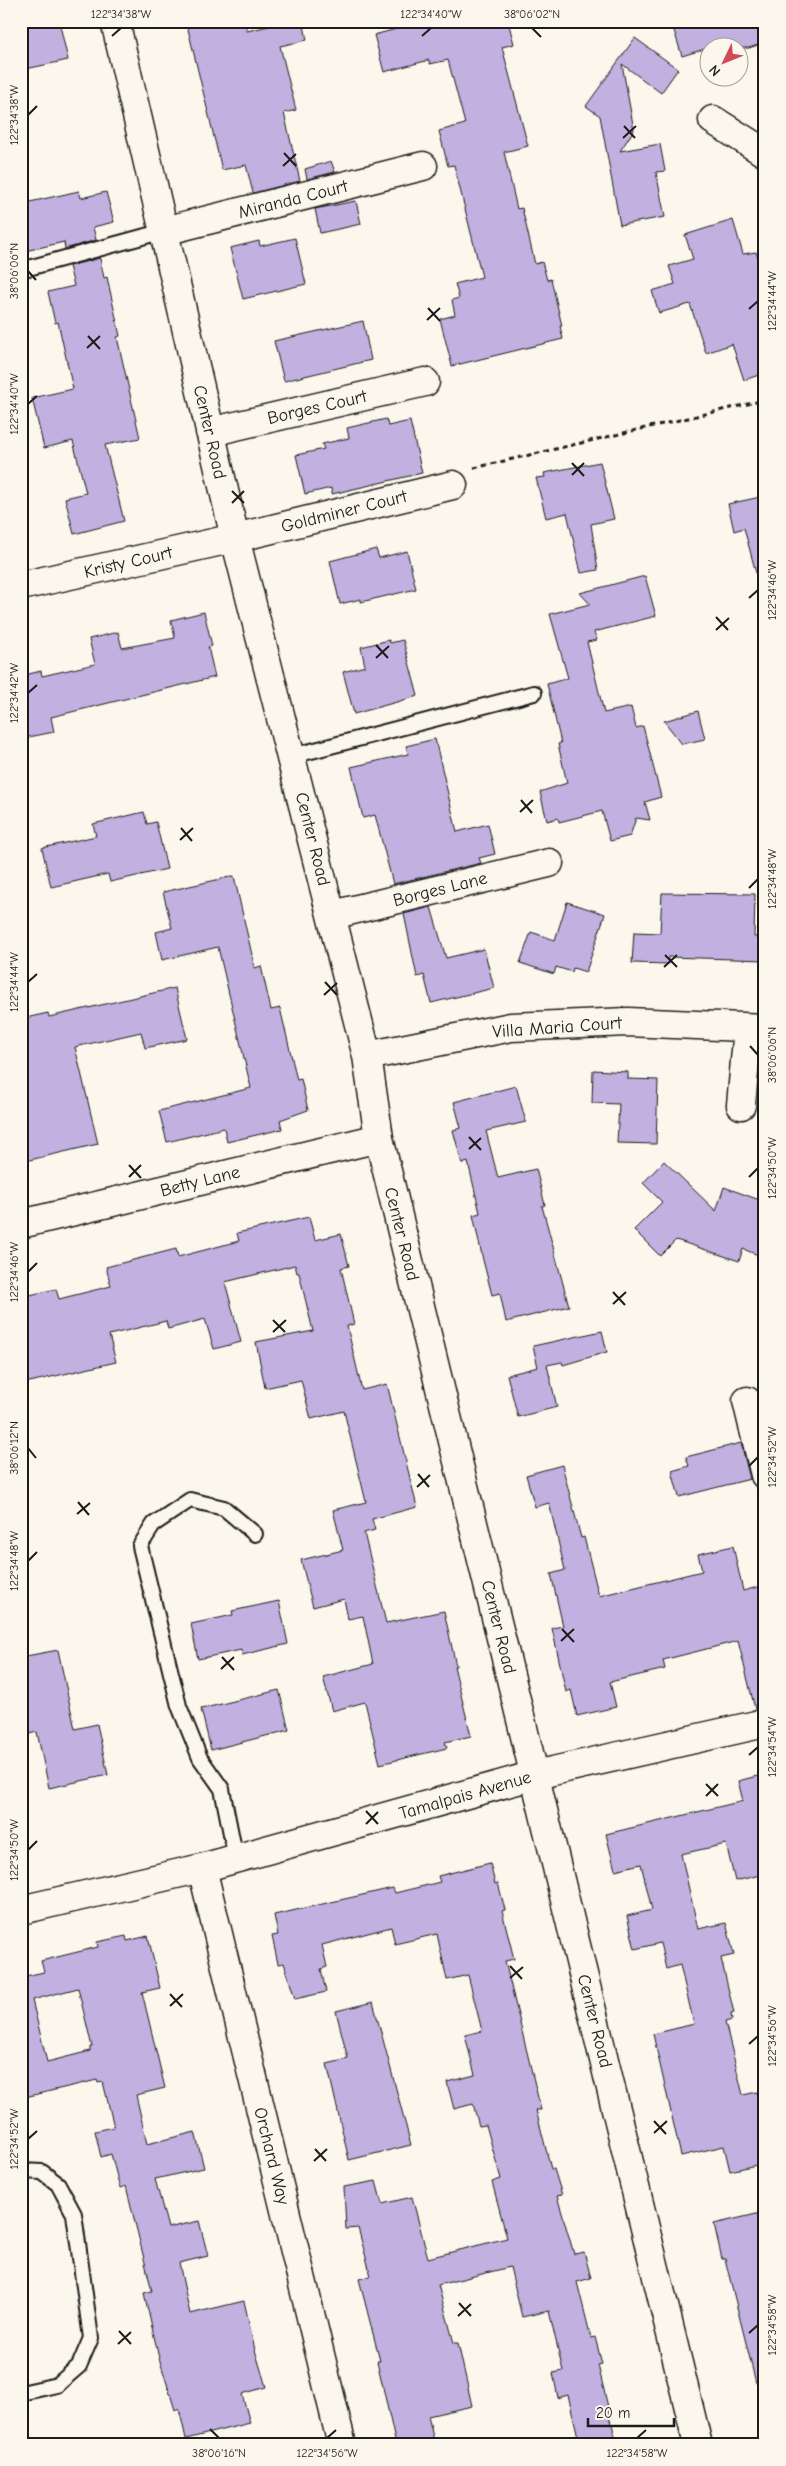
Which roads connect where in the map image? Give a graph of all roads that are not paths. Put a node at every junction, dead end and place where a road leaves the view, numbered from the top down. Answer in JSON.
{"nodes":[{"id":1,"x":115,"y":21,"type":"edge"},
{"id":2,"x":713,"y":120,"type":"dead end"},
{"id":3,"x":765,"y":153,"type":"edge"},
{"id":4,"x":423,"y":166,"type":"dead end"},
{"id":5,"x":164,"y":231,"type":"junction"},
{"id":6,"x":21,"y":270,"type":"edge"},
{"id":7,"x":425,"y":382,"type":"dead end"},
{"id":8,"x":210,"y":432,"type":"junction"},
{"id":9,"x":453,"y":485,"type":"road end"},
{"id":10,"x":235,"y":538,"type":"junction"},
{"id":11,"x":21,"y":586,"type":"edge"},
{"id":12,"x":534,"y":693,"type":"dead end"},
{"id":13,"x":292,"y":756,"type":"junction"},
{"id":14,"x":549,"y":862,"type":"dead end"},
{"id":15,"x":332,"y":915,"type":"junction"},
{"id":16,"x":756,"y":1028,"type":"edge"},
{"id":17,"x":367,"y":1056,"type":"junction"},
{"id":18,"x":741,"y":1105,"type":"dead end"},
{"id":19,"x":379,"y":1138,"type":"junction"},
{"id":20,"x":21,"y":1224,"type":"edge"},
{"id":21,"x":747,"y":1401,"type":"dead end"},
{"id":22,"x":765,"y":1475,"type":"edge"},
{"id":23,"x":255,"y":1534,"type":"dead end"},
{"id":24,"x":765,"y":1723,"type":"edge"},
{"id":25,"x":535,"y":1775,"type":"junction"},
{"id":26,"x":236,"y":1859,"type":"junction"},
{"id":27,"x":202,"y":1868,"type":"junction"},
{"id":28,"x":21,"y":1910,"type":"edge"},
{"id":29,"x":21,"y":2171,"type":"edge"},
{"id":30,"x":21,"y":2393,"type":"edge"},
{"id":31,"x":342,"y":2445,"type":"edge"},
{"id":32,"x":698,"y":2445,"type":"edge"}],
"edges":[{"from":1,"to":5,"type":"street","name":"Center Road"},
{"from":2,"to":3,"type":"street"},
{"from":4,"to":5,"type":"street","name":"Miranda Court"},
{"from":5,"to":6,"type":"lane"},
{"from":5,"to":8,"type":"street","name":"Center Road"},
{"from":7,"to":8,"type":"street","name":"Borges Court"},
{"from":8,"to":10,"type":"street","name":"Center Road"},
{"from":9,"to":10,"type":"street","name":"Goldminer Court"},
{"from":10,"to":11,"type":"street","name":"Kristy Court"},
{"from":10,"to":13,"type":"street","name":"Center Road"},
{"from":12,"to":13,"type":"lane"},
{"from":13,"to":15,"type":"street","name":"Center Road"},
{"from":14,"to":15,"type":"street","name":"Borges Lane"},
{"from":15,"to":17,"type":"street","name":"Center Road"},
{"from":16,"to":17,"type":"street","name":"Villa Maria Court"},
{"from":16,"to":18,"type":"street","name":"Villa Maria Court"},
{"from":17,"to":19,"type":"street","name":"Center Road"},
{"from":19,"to":20,"type":"street","name":"Betty Lane"},
{"from":19,"to":25,"type":"street","name":"Center Road"},
{"from":21,"to":22,"type":"street"},
{"from":23,"to":26,"type":"lane"},
{"from":24,"to":25,"type":"street","name":"Tamalpais Avenue"},
{"from":25,"to":26,"type":"street","name":"Tamalpais Avenue"},
{"from":25,"to":32,"type":"street","name":"Center Road"},
{"from":26,"to":27,"type":"street","name":"Tamalpais Avenue"},
{"from":27,"to":28,"type":"street","name":"Tamalpais Avenue"},
{"from":27,"to":31,"type":"street","name":"Orchard Way"},
{"from":29,"to":30,"type":"lane"}]}
